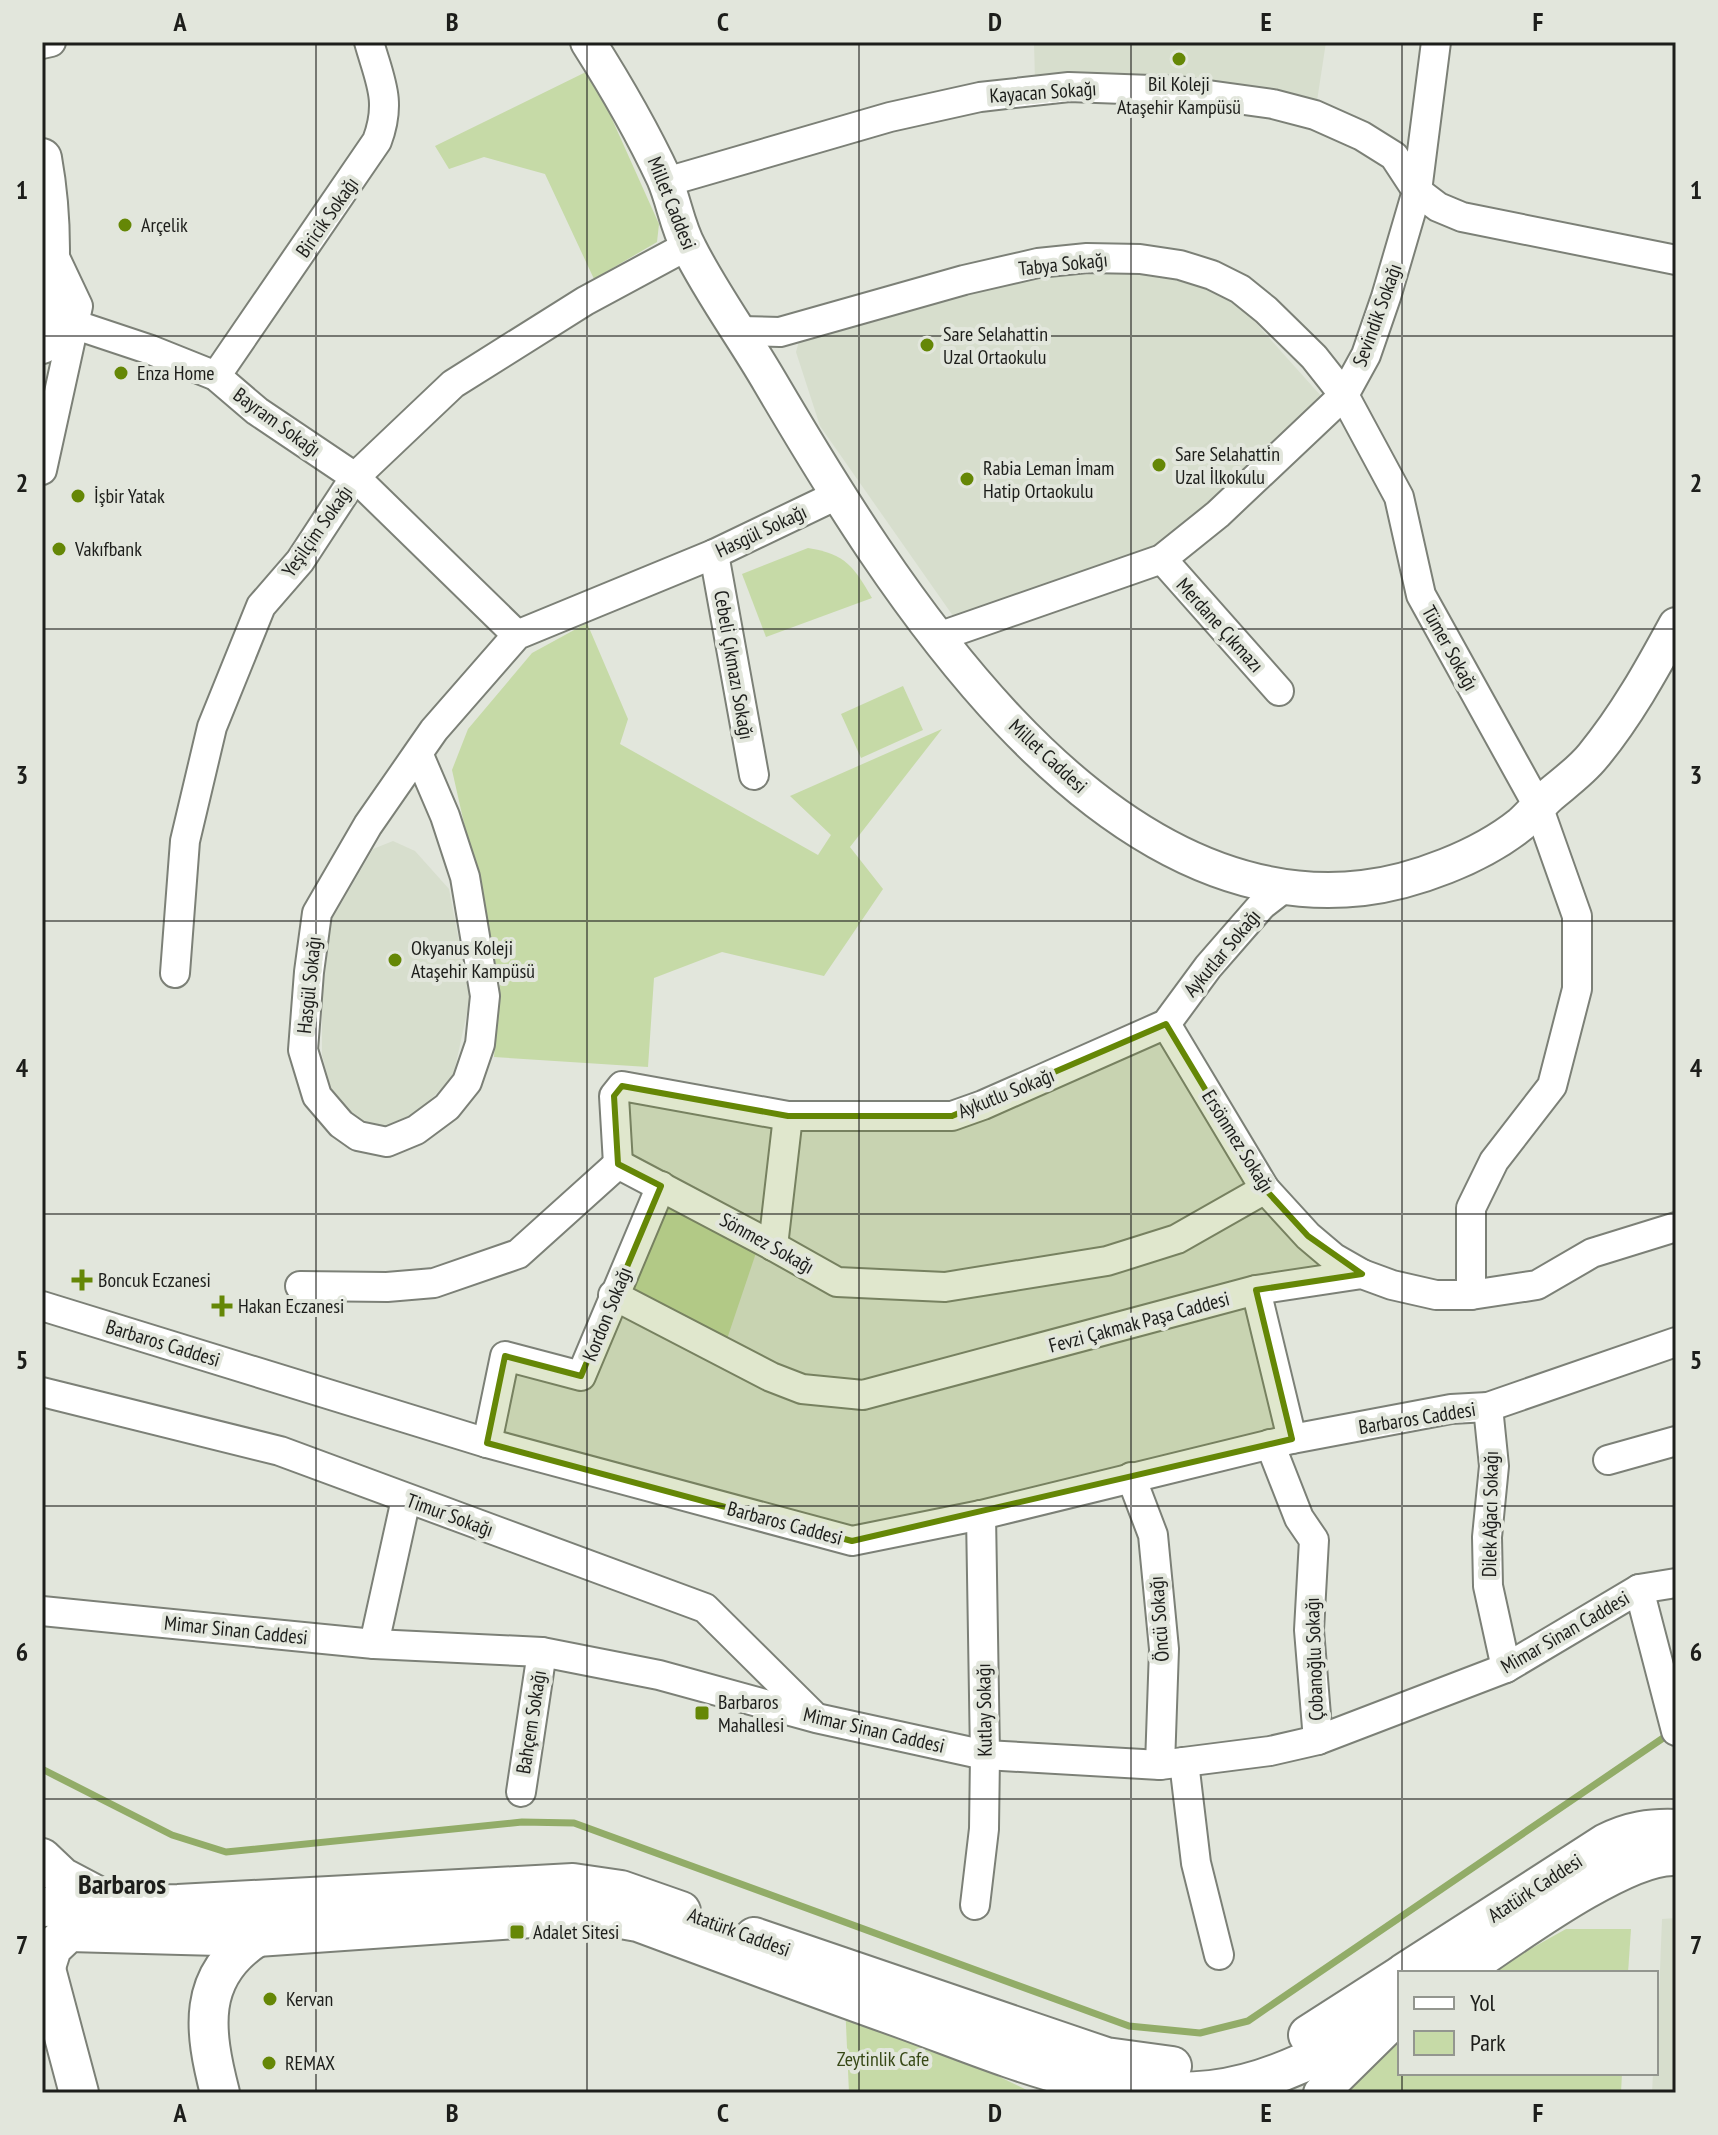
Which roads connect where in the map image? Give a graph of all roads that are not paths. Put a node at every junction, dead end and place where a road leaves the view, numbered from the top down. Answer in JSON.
{"nodes":[{"id":1,"x":51,"y":42,"type":"edge"},
{"id":2,"x":369,"y":42,"type":"edge"},
{"id":3,"x":588,"y":42,"type":"edge"},
{"id":4,"x":615,"y":42,"type":"edge"},
{"id":5,"x":1436,"y":42,"type":"edge"},
{"id":6,"x":42,"y":44,"type":"edge"},
{"id":7,"x":627,"y":103,"type":"junction"},
{"id":8,"x":42,"y":158,"type":"edge"},
{"id":9,"x":666,"y":182,"type":"junction"},
{"id":10,"x":1417,"y":191,"type":"junction"},
{"id":11,"x":50,"y":246,"type":"junction"},
{"id":12,"x":687,"y":246,"type":"junction"},
{"id":13,"x":1676,"y":260,"type":"edge"},
{"id":14,"x":76,"y":325,"type":"junction"},
{"id":15,"x":740,"y":331,"type":"junction"},
{"id":16,"x":42,"y":344,"type":"edge"},
{"id":17,"x":216,"y":376,"type":"junction"},
{"id":18,"x":1344,"y":395,"type":"junction"},
{"id":19,"x":42,"y":470,"type":"edge"},
{"id":20,"x":355,"y":477,"type":"junction"},
{"id":21,"x":837,"y":495,"type":"junction"},
{"id":22,"x":714,"y":554,"type":"junction"},
{"id":23,"x":1162,"y":559,"type":"junction"},
{"id":24,"x":1676,"y":625,"type":"edge"},
{"id":25,"x":517,"y":635,"type":"junction"},
{"id":26,"x":938,"y":637,"type":"junction"},
{"id":27,"x":1279,"y":691,"type":"dead end"},
{"id":28,"x":418,"y":753,"type":"junction"},
{"id":29,"x":754,"y":775,"type":"dead end"},
{"id":30,"x":1538,"y":806,"type":"junction"},
{"id":31,"x":1284,"y":888,"type":"junction"},
{"id":32,"x":175,"y":973,"type":"dead end"},
{"id":33,"x":1166,"y":1024,"type":"junction"},
{"id":34,"x":788,"y":1116,"type":"junction"},
{"id":35,"x":618,"y":1164,"type":"junction"},
{"id":36,"x":661,"y":1186,"type":"junction"},
{"id":37,"x":1265,"y":1189,"type":"junction"},
{"id":38,"x":1676,"y":1227,"type":"edge"},
{"id":39,"x":773,"y":1246,"type":"junction"},
{"id":40,"x":1362,"y":1274,"type":"junction"},
{"id":41,"x":300,"y":1286,"type":"dead end"},
{"id":42,"x":1256,"y":1290,"type":"junction"},
{"id":43,"x":613,"y":1295,"type":"junction"},
{"id":44,"x":1471,"y":1295,"type":"junction"},
{"id":45,"x":42,"y":1306,"type":"edge"},
{"id":46,"x":1676,"y":1342,"type":"edge"},
{"id":47,"x":42,"y":1392,"type":"edge"},
{"id":48,"x":1488,"y":1407,"type":"junction"},
{"id":49,"x":1676,"y":1441,"type":"edge"},
{"id":50,"x":1281,"y":1442,"type":"junction"},
{"id":51,"x":487,"y":1443,"type":"junction"},
{"id":52,"x":1608,"y":1460,"type":"dead end"},
{"id":53,"x":1131,"y":1477,"type":"junction"},
{"id":54,"x":406,"y":1499,"type":"junction"},
{"id":55,"x":981,"y":1515,"type":"junction"},
{"id":56,"x":1676,"y":1583,"type":"edge"},
{"id":57,"x":1639,"y":1589,"type":"junction"},
{"id":58,"x":42,"y":1611,"type":"edge"},
{"id":59,"x":374,"y":1644,"type":"junction"},
{"id":60,"x":542,"y":1652,"type":"junction"},
{"id":61,"x":1506,"y":1668,"type":"junction"},
{"id":62,"x":816,"y":1718,"type":"junction"},
{"id":63,"x":1674,"y":1724,"type":"edge"},
{"id":64,"x":1318,"y":1740,"type":"junction"},
{"id":65,"x":985,"y":1755,"type":"junction"},
{"id":66,"x":1172,"y":1763,"type":"junction"},
{"id":67,"x":521,"y":1792,"type":"dead end"},
{"id":68,"x":1676,"y":1829,"type":"edge"},
{"id":69,"x":1676,"y":1856,"type":"edge"},
{"id":70,"x":42,"y":1858,"type":"edge"},
{"id":71,"x":115,"y":1905,"type":"junction"},
{"id":72,"x":975,"y":1905,"type":"dead end"},
{"id":73,"x":48,"y":1935,"type":"edge"},
{"id":74,"x":257,"y":1937,"type":"junction"},
{"id":75,"x":1219,"y":1955,"type":"dead end"},
{"id":76,"x":1407,"y":1971,"type":"edge"},
{"id":77,"x":1461,"y":1971,"type":"edge"},
{"id":78,"x":1398,"y":1977,"type":"edge"},
{"id":79,"x":1398,"y":2014,"type":"edge"},
{"id":80,"x":1398,"y":2015,"type":"edge"},
{"id":81,"x":1032,"y":2065,"type":"junction"},
{"id":82,"x":1190,"y":2083,"type":"edge"},
{"id":83,"x":79,"y":2093,"type":"edge"},
{"id":84,"x":220,"y":2093,"type":"edge"},
{"id":85,"x":1082,"y":2093,"type":"edge"},
{"id":86,"x":1321,"y":2093,"type":"edge"}],
"edges":[{"from":1,"to":6,"type":"street"},
{"from":2,"to":17,"type":"street","name":"Biricik Sokağı"},
{"from":3,"to":7,"type":"street"},
{"from":4,"to":7,"type":"street"},
{"from":5,"to":10,"type":"street","name":"Sevindik Sokağı"},
{"from":7,"to":9,"type":"street","name":"Millet Caddesi"},
{"from":8,"to":11,"type":"main road"},
{"from":9,"to":10,"type":"street","name":"Kayacan Sokağı"},
{"from":9,"to":12,"type":"street","name":"Millet Caddesi"},
{"from":10,"to":13,"type":"street","name":"Kayacan Sokağı"},
{"from":10,"to":18,"type":"street","name":"Sevindik Sokağı"},
{"from":11,"to":14,"type":"street"},
{"from":11,"to":16,"type":"main road"},
{"from":12,"to":15,"type":"street","name":"Millet Caddesi"},
{"from":12,"to":20,"type":"street","name":"Yeşilçim Sokağı"},
{"from":14,"to":17,"type":"street","name":"Bayram Sokağı"},
{"from":14,"to":19,"type":"street"},
{"from":15,"to":18,"type":"street","name":"Tabya Sokağı"},
{"from":15,"to":21,"type":"street","name":"Millet Caddesi"},
{"from":17,"to":20,"type":"street","name":"Bayram Sokağı"},
{"from":18,"to":23,"type":"street","name":"Sevindik Sokağı"},
{"from":18,"to":30,"type":"street","name":"Tümer Sokağı"},
{"from":20,"to":25,"type":"street","name":"Bayram Sokağı"},
{"from":20,"to":32,"type":"street","name":"Yeşilçim Sokağı"},
{"from":21,"to":22,"type":"street","name":"Hasgül Sokağı"},
{"from":21,"to":26,"type":"street","name":"Millet Caddesi"},
{"from":22,"to":25,"type":"street","name":"Hasgül Sokağı"},
{"from":22,"to":29,"type":"street","name":"Cebeli Çıkmazı Sokağı"},
{"from":23,"to":26,"type":"street","name":"Sevindik Sokağı"},
{"from":23,"to":27,"type":"street","name":"Merdane Çıkmazı"},
{"from":24,"to":30,"type":"street","name":"Millet Caddesi"},
{"from":25,"to":28,"type":"street","name":"Hasgül Sokağı"},
{"from":26,"to":31,"type":"street","name":"Millet Caddesi"},
{"from":28,"to":28,"type":"street","name":"Hasgül Sokağı"},
{"from":30,"to":31,"type":"street","name":"Millet Caddesi"},
{"from":30,"to":44,"type":"street","name":"Tümer Sokağı"},
{"from":31,"to":33,"type":"street","name":"Aykutlar Sokağı"},
{"from":33,"to":34,"type":"street","name":"Aykutlu Sokağı"},
{"from":33,"to":37,"type":"street","name":"Ersönmez Sokağı"},
{"from":34,"to":35,"type":"street","name":"Aykutlu Sokağı"},
{"from":34,"to":39,"type":"street"},
{"from":35,"to":36,"type":"street","name":"Sönmez Sokağı"},
{"from":35,"to":41,"type":"street"},
{"from":36,"to":39,"type":"street","name":"Sönmez Sokağı"},
{"from":36,"to":43,"type":"street","name":"Kordon Sokağı"},
{"from":37,"to":39,"type":"street","name":"Sönmez Sokağı"},
{"from":37,"to":40,"type":"street","name":"Ersönmez Sokağı"},
{"from":38,"to":44,"type":"street","name":"Fevzi Çakmak Paşa Caddesi"},
{"from":40,"to":42,"type":"street","name":"Fevzi Çakmak Paşa Caddesi"},
{"from":40,"to":44,"type":"street","name":"Fevzi Çakmak Paşa Caddesi"},
{"from":42,"to":43,"type":"street","name":"Fevzi Çakmak Paşa Caddesi"},
{"from":42,"to":50,"type":"street","name":"Çobanoğlu Sokağı"},
{"from":43,"to":51,"type":"street","name":"Kordon Sokağı"},
{"from":45,"to":51,"type":"street","name":"Barbaros Caddesi"},
{"from":46,"to":48,"type":"street","name":"Barbaros Caddesi"},
{"from":47,"to":54,"type":"street","name":"Timur Sokağı"},
{"from":48,"to":50,"type":"street","name":"Barbaros Caddesi"},
{"from":48,"to":61,"type":"street","name":"Dilek Ağacı Sokağı"},
{"from":49,"to":52,"type":"street"},
{"from":50,"to":53,"type":"street","name":"Barbaros Caddesi"},
{"from":50,"to":64,"type":"street","name":"Çobanoğlu Sokağı"},
{"from":51,"to":55,"type":"street","name":"Barbaros Caddesi"},
{"from":53,"to":55,"type":"street","name":"Barbaros Caddesi"},
{"from":53,"to":66,"type":"street","name":"Öncü Sokağı"},
{"from":54,"to":59,"type":"street"},
{"from":54,"to":62,"type":"street","name":"Timur Sokağı"},
{"from":55,"to":65,"type":"street","name":"Kutlay Sokağı"},
{"from":56,"to":57,"type":"street","name":"Mimar Sinan Caddesi"},
{"from":57,"to":61,"type":"street","name":"Mimar Sinan Caddesi"},
{"from":57,"to":63,"type":"street"},
{"from":58,"to":59,"type":"street","name":"Mimar Sinan Caddesi"},
{"from":59,"to":60,"type":"street","name":"Mimar Sinan Caddesi"},
{"from":60,"to":62,"type":"street","name":"Mimar Sinan Caddesi"},
{"from":60,"to":67,"type":"street","name":"Bahçem Sokağı"},
{"from":61,"to":64,"type":"street","name":"Mimar Sinan Caddesi"},
{"from":62,"to":65,"type":"street","name":"Mimar Sinan Caddesi"},
{"from":64,"to":66,"type":"street","name":"Mimar Sinan Caddesi"},
{"from":65,"to":66,"type":"street","name":"Mimar Sinan Caddesi"},
{"from":65,"to":72,"type":"street","name":"Kutlay Sokağı"},
{"from":66,"to":75,"type":"street","name":"Öncü Sokağı"},
{"from":68,"to":76,"type":"main road","name":"Atatürk Caddesi"},
{"from":69,"to":77,"type":"main road","name":"Atatürk Caddesi"},
{"from":70,"to":71,"type":"main road"},
{"from":71,"to":73,"type":"main road","name":"Atatürk Caddesi"},
{"from":71,"to":82,"type":"main road","name":"Atatürk Caddesi"},
{"from":73,"to":74,"type":"main road","name":"Atatürk Caddesi"},
{"from":73,"to":83,"type":"main road"},
{"from":74,"to":81,"type":"main road","name":"Atatürk Caddesi"},
{"from":74,"to":84,"type":"main road"},
{"from":78,"to":82,"type":"main road","name":"Atatürk Caddesi"},
{"from":79,"to":82,"type":"main road","name":"Atatürk Caddesi"},
{"from":80,"to":86,"type":"street"},
{"from":81,"to":82,"type":"main road","name":"Atatürk Caddesi"},
{"from":81,"to":85,"type":"street"}]}
